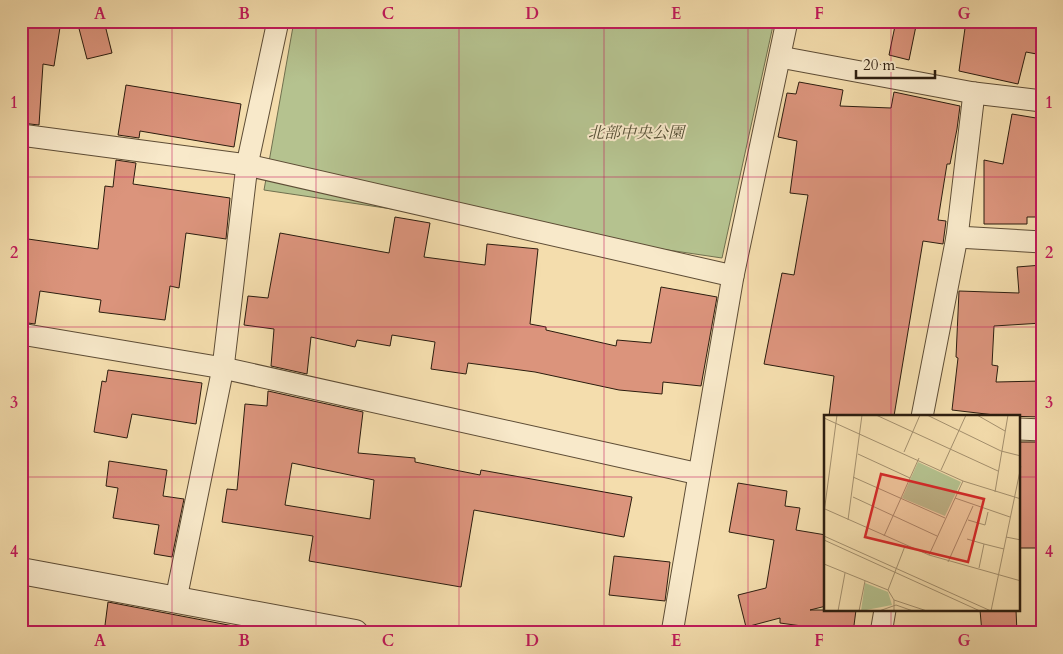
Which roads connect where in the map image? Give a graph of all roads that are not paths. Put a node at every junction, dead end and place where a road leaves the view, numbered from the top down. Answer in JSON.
{"nodes":[{"id":1,"x":278,"y":21,"type":"edge"},
{"id":2,"x":787,"y":21,"type":"edge"},
{"id":3,"x":780,"y":56,"type":"junction"},
{"id":4,"x":974,"y":93,"type":"junction"},
{"id":5,"x":1042,"y":100,"type":"edge"},
{"id":6,"x":21,"y":135,"type":"edge"},
{"id":7,"x":247,"y":165,"type":"junction"},
{"id":8,"x":957,"y":237,"type":"junction"},
{"id":9,"x":1042,"y":242,"type":"edge"},
{"id":10,"x":733,"y":276,"type":"junction"},
{"id":11,"x":21,"y":334,"type":"edge"},
{"id":12,"x":223,"y":368,"type":"junction"},
{"id":13,"x":922,"y":415,"type":"edge"},
{"id":14,"x":1020,"y":429,"type":"edge"},
{"id":15,"x":1042,"y":430,"type":"edge"},
{"id":16,"x":700,"y":474,"type":"junction"},
{"id":17,"x":21,"y":571,"type":"edge"},
{"id":18,"x":176,"y":599,"type":"junction"},
{"id":19,"x":885,"y":612,"type":"edge"},
{"id":20,"x":355,"y":633,"type":"edge"},
{"id":21,"x":672,"y":633,"type":"edge"},
{"id":22,"x":881,"y":633,"type":"edge"}],
"edges":[{"from":1,"to":7,"type":"street"},
{"from":2,"to":3,"type":"street"},
{"from":3,"to":4,"type":"street"},
{"from":3,"to":10,"type":"street"},
{"from":4,"to":5,"type":"street"},
{"from":4,"to":8,"type":"street"},
{"from":6,"to":7,"type":"street"},
{"from":7,"to":10,"type":"street"},
{"from":7,"to":12,"type":"street"},
{"from":8,"to":9,"type":"street"},
{"from":8,"to":13,"type":"street"},
{"from":10,"to":16,"type":"street"},
{"from":11,"to":12,"type":"street"},
{"from":12,"to":16,"type":"street"},
{"from":12,"to":18,"type":"street"},
{"from":14,"to":15,"type":"street"},
{"from":16,"to":21,"type":"street"},
{"from":17,"to":18,"type":"street"},
{"from":18,"to":20,"type":"street"},
{"from":19,"to":22,"type":"street"}]}
